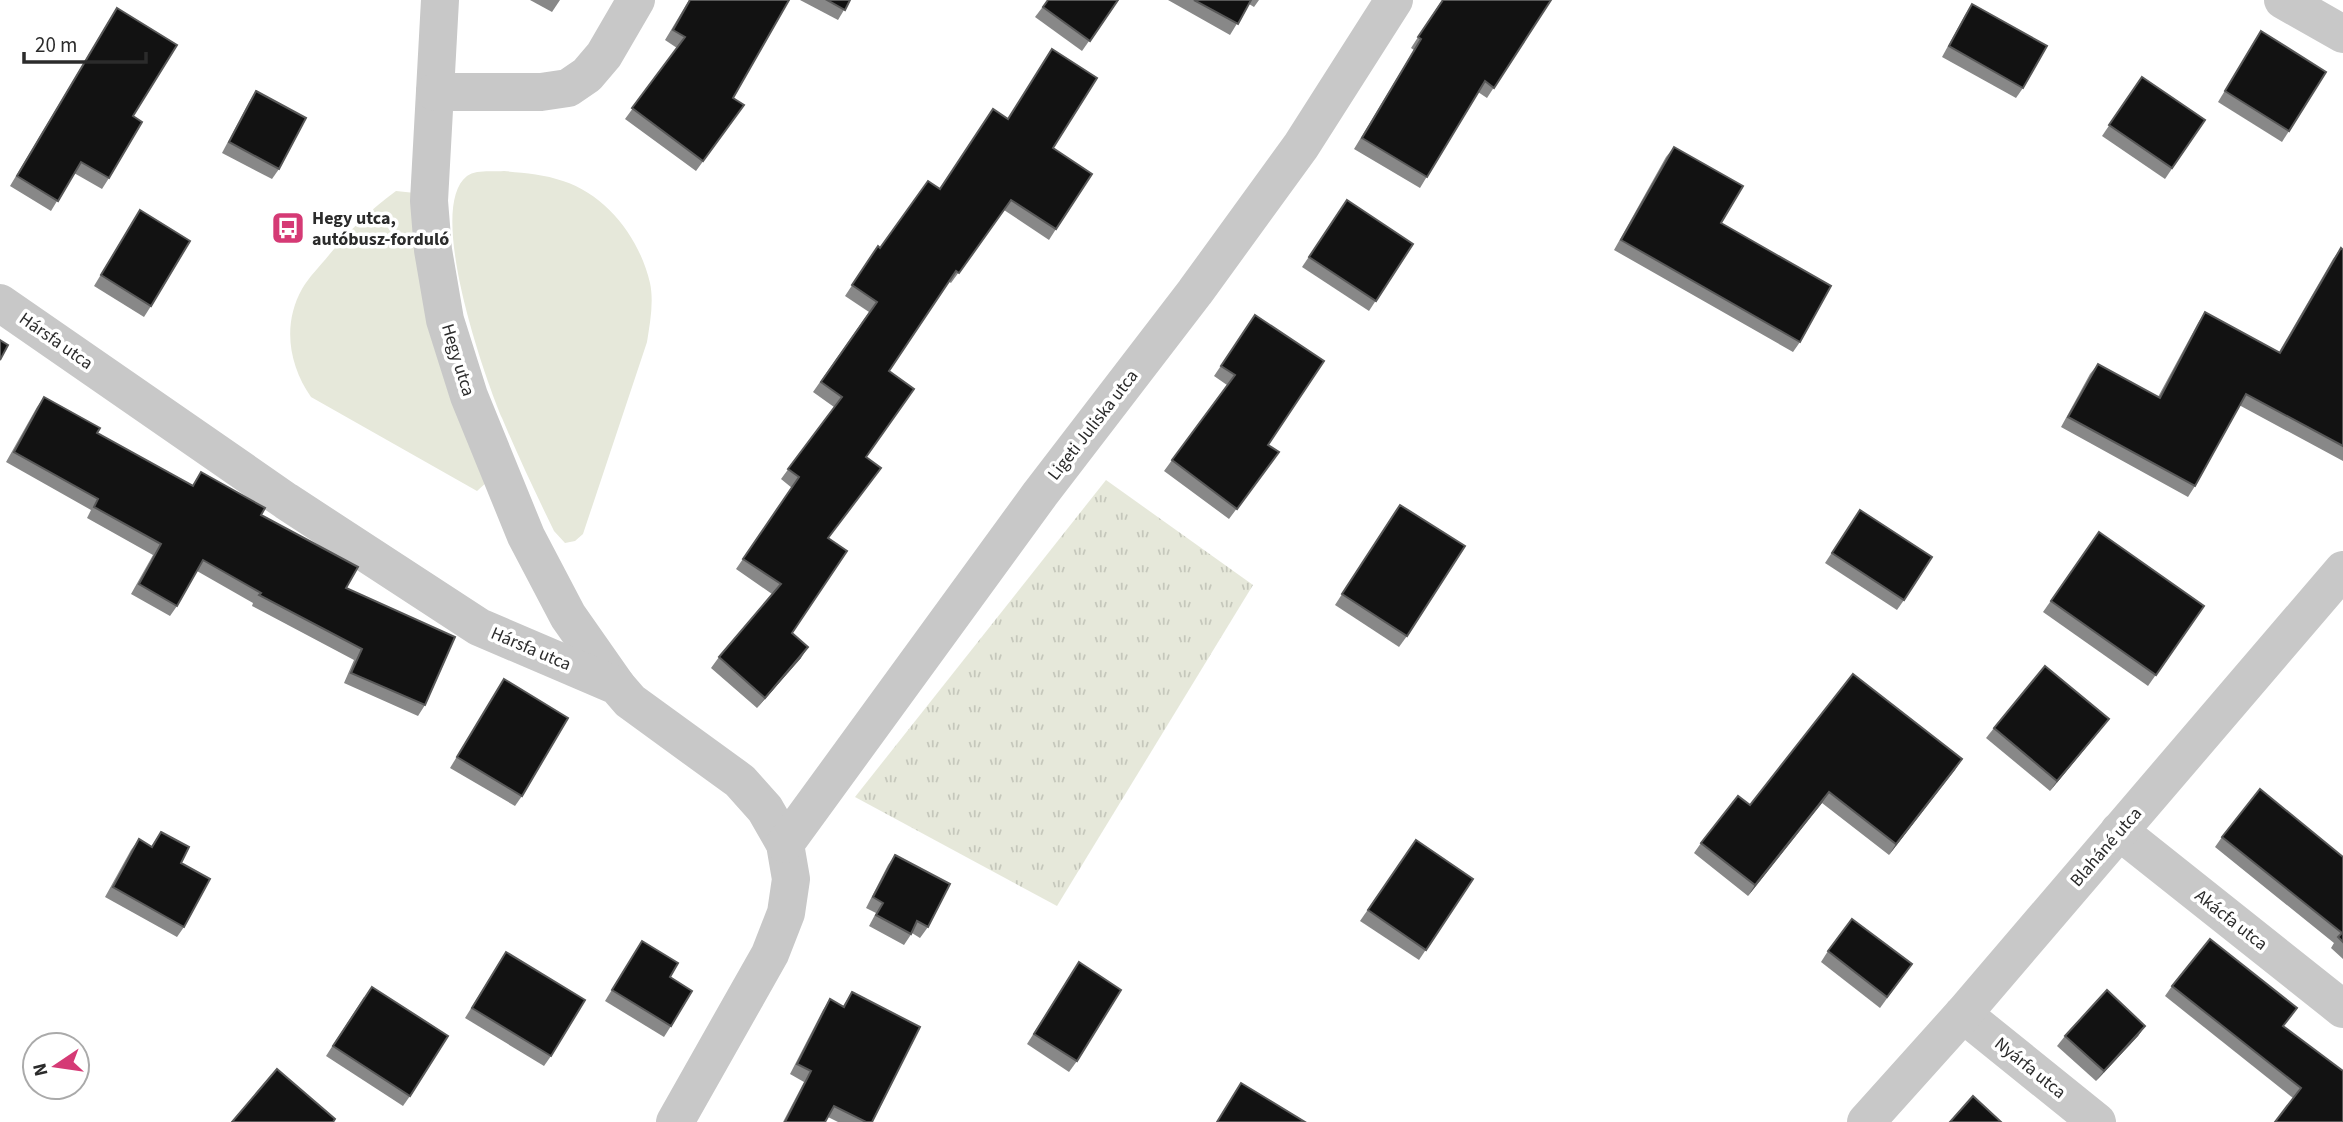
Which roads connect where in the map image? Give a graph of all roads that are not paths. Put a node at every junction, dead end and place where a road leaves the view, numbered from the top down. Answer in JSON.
{"nodes":[{"id":1,"x":440,"y":0,"type":"edge"},
{"id":2,"x":636,"y":0,"type":"edge"},
{"id":3,"x":1394,"y":0,"type":"edge"},
{"id":4,"x":2283,"y":0,"type":"edge"},
{"id":5,"x":2343,"y":34,"type":"edge"},
{"id":6,"x":435,"y":92,"type":"junction"},
{"id":7,"x":0,"y":303,"type":"edge"},
{"id":8,"x":2343,"y":570,"type":"edge"},
{"id":9,"x":617,"y":686,"type":"junction"},
{"id":10,"x":2119,"y":831,"type":"junction"},
{"id":11,"x":785,"y":844,"type":"junction"},
{"id":12,"x":2343,"y":1009,"type":"edge"},
{"id":13,"x":1963,"y":1014,"type":"junction"},
{"id":14,"x":675,"y":1122,"type":"edge"},
{"id":15,"x":1866,"y":1122,"type":"edge"},
{"id":16,"x":2098,"y":1122,"type":"edge"}],
"edges":[{"from":1,"to":6,"type":"street","name":"Hegy utca"},
{"from":2,"to":6,"type":"street"},
{"from":3,"to":11,"type":"street","name":"Ligeti Juliska utca"},
{"from":4,"to":5,"type":"street"},
{"from":6,"to":9,"type":"street","name":"Hegy utca"},
{"from":7,"to":9,"type":"street","name":"Hársfa utca"},
{"from":8,"to":10,"type":"street","name":"Blaháné utca"},
{"from":9,"to":11,"type":"street","name":"Hársfa utca"},
{"from":10,"to":12,"type":"street","name":"Akácfa utca"},
{"from":10,"to":13,"type":"street","name":"Blaháné utca"},
{"from":11,"to":14,"type":"street","name":"Hársfa utca"},
{"from":13,"to":15,"type":"street","name":"Blaháné utca"},
{"from":13,"to":16,"type":"street","name":"Nyárfa utca"}]}
